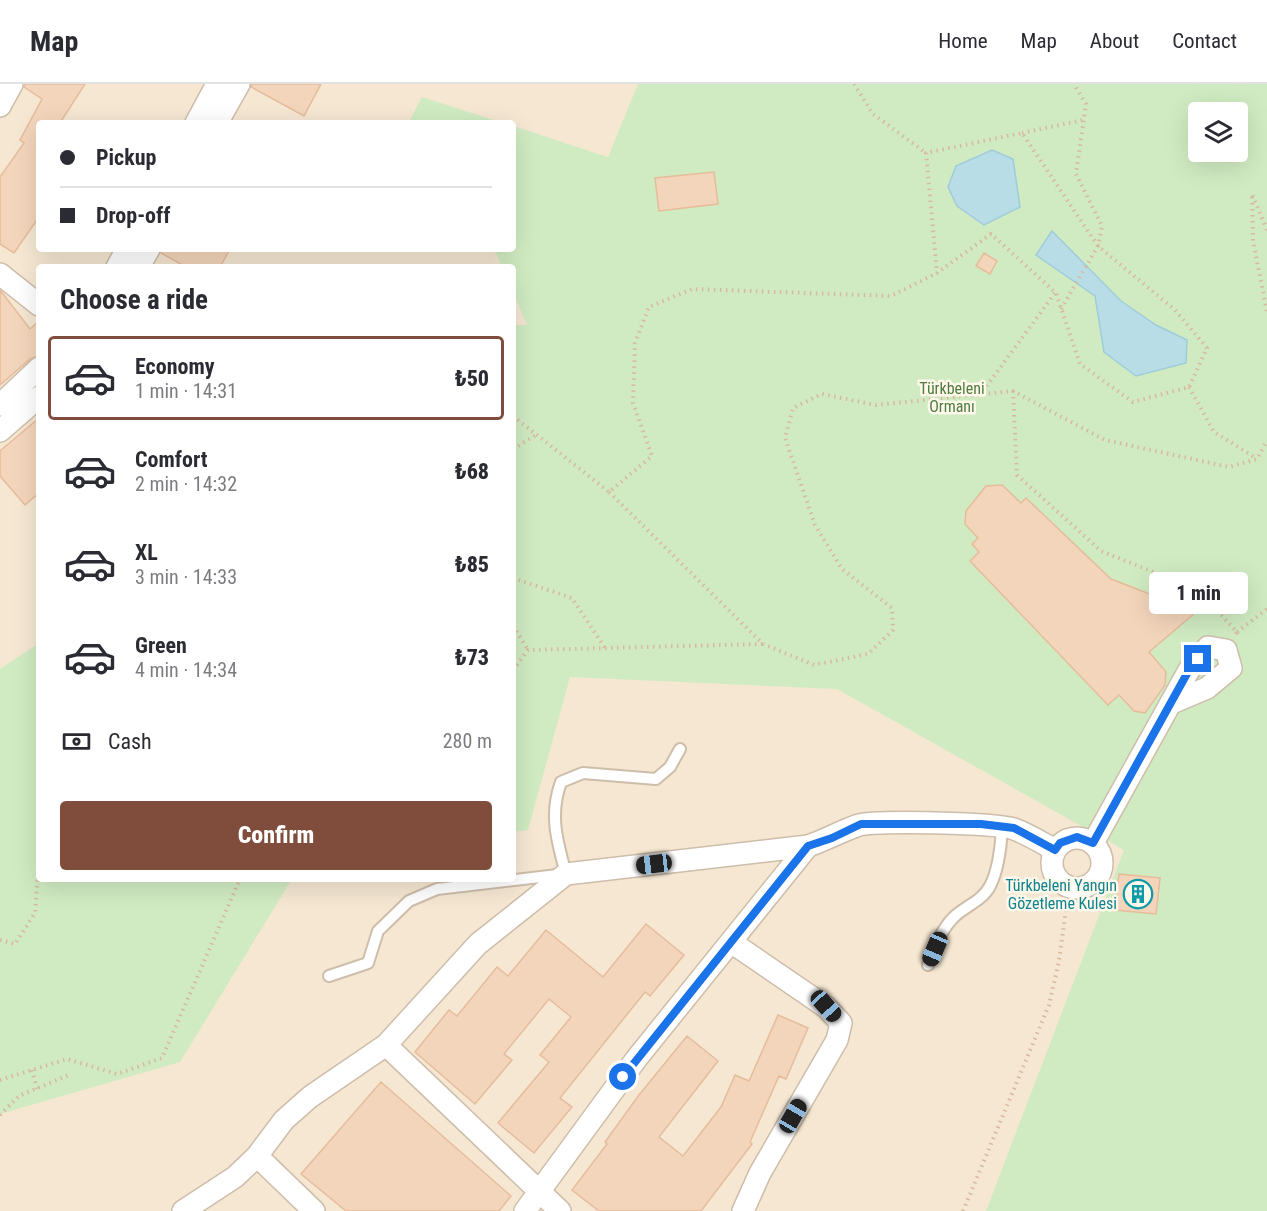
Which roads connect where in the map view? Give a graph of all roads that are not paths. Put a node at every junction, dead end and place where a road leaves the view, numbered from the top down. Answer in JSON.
{"nodes":[{"id":1,"x":12,"y":84,"type":"edge"},
{"id":2,"x":217,"y":84,"type":"edge"},
{"id":3,"x":239,"y":84,"type":"edge"},
{"id":4,"x":0,"y":105,"type":"edge"},
{"id":5,"x":198,"y":120,"type":"edge"},
{"id":6,"x":219,"y":120,"type":"edge"},
{"id":7,"x":0,"y":274,"type":"edge"},
{"id":8,"x":36,"y":303,"type":"edge"},
{"id":9,"x":36,"y":371,"type":"edge"},
{"id":10,"x":36,"y":400,"type":"edge"},
{"id":11,"x":0,"y":405,"type":"edge"},
{"id":12,"x":0,"y":431,"type":"edge"},
{"id":13,"x":1226,"y":650,"type":"road end"},
{"id":14,"x":680,"y":748,"type":"dead end"},
{"id":15,"x":1002,"y":827,"type":"junction"},
{"id":16,"x":1093,"y":843,"type":"junction"},
{"id":17,"x":808,"y":846,"type":"junction"},
{"id":18,"x":1055,"y":850,"type":"junction"},
{"id":19,"x":566,"y":874,"type":"junction"},
{"id":20,"x":516,"y":880,"type":"edge"},
{"id":21,"x":497,"y":882,"type":"edge"},
{"id":22,"x":731,"y":942,"type":"junction"},
{"id":23,"x":928,"y":965,"type":"dead end"},
{"id":24,"x":329,"y":976,"type":"dead end"},
{"id":25,"x":386,"y":1045,"type":"junction"},
{"id":26,"x":257,"y":1155,"type":"junction"},
{"id":27,"x":538,"y":1192,"type":"junction"},
{"id":28,"x":183,"y":1211,"type":"edge"},
{"id":29,"x":314,"y":1211,"type":"edge"},
{"id":30,"x":525,"y":1211,"type":"edge"},
{"id":31,"x":560,"y":1211,"type":"edge"},
{"id":32,"x":743,"y":1211,"type":"edge"}],
"edges":[{"from":1,"to":4,"type":"street"},
{"from":2,"to":5,"type":"street"},
{"from":3,"to":6,"type":"street"},
{"from":7,"to":8,"type":"street"},
{"from":9,"to":11,"type":"street"},
{"from":10,"to":12,"type":"street"},
{"from":13,"to":16,"type":"street"},
{"from":14,"to":19,"type":"lane"},
{"from":15,"to":17,"type":"street"},
{"from":15,"to":18,"type":"street"},
{"from":15,"to":23,"type":"lane"},
{"from":16,"to":18,"type":"street"},
{"from":16,"to":18,"type":"street"},
{"from":17,"to":19,"type":"street"},
{"from":17,"to":22,"type":"street"},
{"from":19,"to":20,"type":"lane"},
{"from":19,"to":25,"type":"street"},
{"from":21,"to":24,"type":"lane"},
{"from":22,"to":27,"type":"street"},
{"from":22,"to":32,"type":"street"},
{"from":25,"to":26,"type":"street"},
{"from":25,"to":27,"type":"street"},
{"from":26,"to":28,"type":"street"},
{"from":26,"to":29,"type":"street"},
{"from":27,"to":30,"type":"street"},
{"from":27,"to":31,"type":"street"}]}
